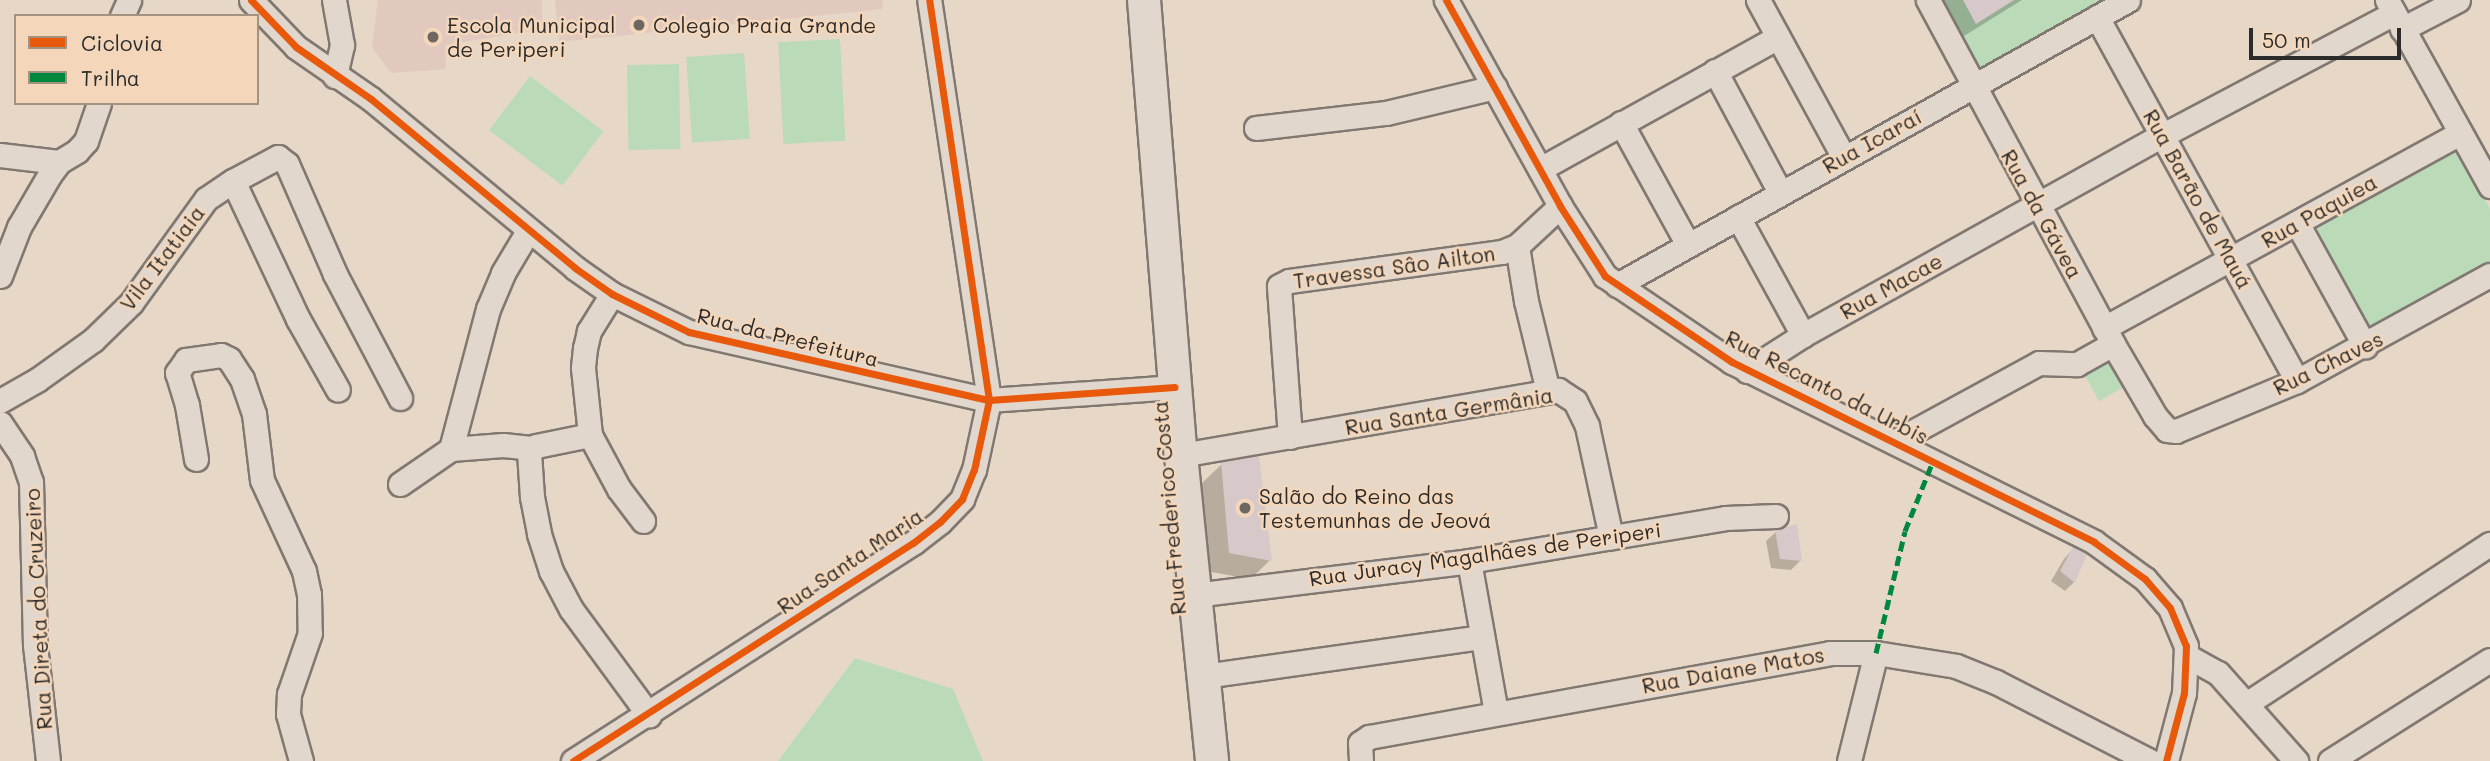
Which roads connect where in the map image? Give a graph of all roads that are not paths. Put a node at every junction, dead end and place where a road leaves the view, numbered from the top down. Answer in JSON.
{"nodes":[{"id":1,"x":251,"y":0,"type":"edge"},
{"id":2,"x":334,"y":0,"type":"edge"},
{"id":3,"x":929,"y":0,"type":"edge"},
{"id":4,"x":1144,"y":0,"type":"edge"},
{"id":5,"x":1446,"y":0,"type":"edge"},
{"id":6,"x":1758,"y":0,"type":"edge"},
{"id":7,"x":1928,"y":0,"type":"edge"},
{"id":8,"x":2129,"y":0,"type":"edge"},
{"id":9,"x":2458,"y":0,"type":"edge"},
{"id":10,"x":2394,"y":14,"type":"edge"},
{"id":11,"x":2097,"y":18,"type":"junction"},
{"id":12,"x":1778,"y":37,"type":"junction"},
{"id":13,"x":1715,"y":71,"type":"junction"},
{"id":14,"x":335,"y":76,"type":"junction"},
{"id":15,"x":1972,"y":85,"type":"junction"},
{"id":16,"x":1494,"y":87,"type":"junction"},
{"id":17,"x":98,"y":105,"type":"edge"},
{"id":18,"x":1621,"y":123,"type":"junction"},
{"id":19,"x":1256,"y":128,"type":"dead end"},
{"id":20,"x":2460,"y":133,"type":"junction"},
{"id":21,"x":2163,"y":135,"type":"junction"},
{"id":22,"x":0,"y":155,"type":"edge"},
{"id":23,"x":1844,"y":158,"type":"junction"},
{"id":24,"x":59,"y":162,"type":"junction"},
{"id":25,"x":1540,"y":169,"type":"junction"},
{"id":26,"x":233,"y":181,"type":"junction"},
{"id":27,"x":2490,"y":185,"type":"edge"},
{"id":28,"x":1780,"y":192,"type":"junction"},
{"id":29,"x":2037,"y":205,"type":"junction"},
{"id":30,"x":1560,"y":206,"type":"junction"},
{"id":31,"x":1738,"y":217,"type":"junction"},
{"id":32,"x":2297,"y":223,"type":"junction"},
{"id":33,"x":528,"y":231,"type":"junction"},
{"id":34,"x":1688,"y":245,"type":"junction"},
{"id":35,"x":1517,"y":246,"type":"junction"},
{"id":36,"x":2232,"y":258,"type":"junction"},
{"id":37,"x":2490,"y":275,"type":"edge"},
{"id":38,"x":0,"y":276,"type":"edge"},
{"id":39,"x":1617,"y":285,"type":"junction"},
{"id":40,"x":612,"y":294,"type":"junction"},
{"id":41,"x":1803,"y":335,"type":"junction"},
{"id":42,"x":2109,"y":336,"type":"junction"},
{"id":43,"x":2365,"y":346,"type":"junction"},
{"id":44,"x":1748,"y":370,"type":"junction"},
{"id":45,"x":2297,"y":381,"type":"junction"},
{"id":46,"x":1175,"y":387,"type":"junction"},
{"id":47,"x":338,"y":390,"type":"dead end"},
{"id":48,"x":1548,"y":391,"type":"junction"},
{"id":49,"x":400,"y":398,"type":"dead end"},
{"id":50,"x":989,"y":400,"type":"junction"},
{"id":51,"x":0,"y":401,"type":"edge"},
{"id":52,"x":0,"y":424,"type":"edge"},
{"id":53,"x":2160,"y":424,"type":"joint"},
{"id":54,"x":590,"y":435,"type":"junction"},
{"id":55,"x":1290,"y":437,"type":"junction"},
{"id":56,"x":1894,"y":442,"type":"junction"},
{"id":57,"x":531,"y":448,"type":"junction"},
{"id":58,"x":451,"y":449,"type":"junction"},
{"id":59,"x":1181,"y":455,"type":"junction"},
{"id":60,"x":196,"y":459,"type":"dead end"},
{"id":61,"x":400,"y":484,"type":"dead end"},
{"id":62,"x":1776,"y":516,"type":"dead end"},
{"id":63,"x":643,"y":521,"type":"dead end"},
{"id":64,"x":1611,"y":537,"type":"junction"},
{"id":65,"x":2490,"y":544,"type":"edge"},
{"id":66,"x":1469,"y":561,"type":"junction"},
{"id":67,"x":1194,"y":595,"type":"junction"},
{"id":68,"x":1482,"y":637,"type":"junction"},
{"id":69,"x":1876,"y":653,"type":"junction"},
{"id":70,"x":2187,"y":656,"type":"junction"},
{"id":71,"x":2490,"y":660,"type":"edge"},
{"id":72,"x":1204,"y":676,"type":"junction"},
{"id":73,"x":2246,"y":704,"type":"junction"},
{"id":74,"x":1496,"y":712,"type":"junction"},
{"id":75,"x":649,"y":715,"type":"junction"},
{"id":76,"x":44,"y":760,"type":"edge"},
{"id":77,"x":301,"y":761,"type":"edge"},
{"id":78,"x":573,"y":761,"type":"edge"},
{"id":79,"x":1212,"y":761,"type":"edge"},
{"id":80,"x":1361,"y":761,"type":"edge"},
{"id":81,"x":1849,"y":761,"type":"edge"},
{"id":82,"x":2150,"y":761,"type":"edge"},
{"id":83,"x":2166,"y":761,"type":"edge"},
{"id":84,"x":2296,"y":761,"type":"edge"},
{"id":85,"x":2330,"y":761,"type":"edge"}],
"edges":[{"from":1,"to":14,"type":"street","name":"Rua da Prefeitura"},
{"from":2,"to":14,"type":"street"},
{"from":3,"to":50,"type":"street","name":"Rua Santa Maria"},
{"from":4,"to":46,"type":"main road","name":"Rua Frederico Costa"},
{"from":5,"to":16,"type":"street","name":"Rua Recanto da Urbis"},
{"from":6,"to":12,"type":"street"},
{"from":7,"to":15,"type":"street","name":"Rua da Gávea"},
{"from":8,"to":11,"type":"street","name":"Rua Icaraí"},
{"from":9,"to":10,"type":"street","name":"Rua Macae"},
{"from":10,"to":20,"type":"street"},
{"from":10,"to":21,"type":"street","name":"Rua Macae"},
{"from":11,"to":15,"type":"street","name":"Rua Icaraí"},
{"from":11,"to":21,"type":"street","name":"Rua Barão de Mauá"},
{"from":12,"to":13,"type":"street"},
{"from":12,"to":23,"type":"street"},
{"from":13,"to":18,"type":"street"},
{"from":13,"to":28,"type":"street"},
{"from":14,"to":33,"type":"street","name":"Rua da Prefeitura"},
{"from":15,"to":23,"type":"street","name":"Rua Icaraí"},
{"from":15,"to":29,"type":"street","name":"Rua da Gávea"},
{"from":16,"to":19,"type":"street"},
{"from":16,"to":25,"type":"street","name":"Rua Recanto da Urbis"},
{"from":17,"to":24,"type":"street"},
{"from":18,"to":25,"type":"street"},
{"from":18,"to":34,"type":"street"},
{"from":20,"to":27,"type":"street"},
{"from":20,"to":32,"type":"street","name":"Rua Paquiea"},
{"from":21,"to":29,"type":"street","name":"Rua Macae"},
{"from":21,"to":36,"type":"street","name":"Rua Barão de Mauá"},
{"from":22,"to":24,"type":"street"},
{"from":23,"to":28,"type":"street","name":"Rua Icaraí"},
{"from":24,"to":38,"type":"street"},
{"from":25,"to":30,"type":"street","name":"Rua Recanto da Urbis"},
{"from":26,"to":47,"type":"street"},
{"from":26,"to":49,"type":"street","name":"Vila Itatiaia"},
{"from":26,"to":51,"type":"street","name":"Vila Itatiaia"},
{"from":28,"to":31,"type":"street","name":"Rua Icaraí"},
{"from":29,"to":41,"type":"street","name":"Rua Macae"},
{"from":29,"to":42,"type":"street","name":"Rua da Gávea"},
{"from":30,"to":35,"type":"street","name":"Travessa Sâo Ailton"},
{"from":30,"to":39,"type":"street","name":"Rua Recanto da Urbis"},
{"from":31,"to":34,"type":"street","name":"Rua Icaraí"},
{"from":31,"to":41,"type":"street"},
{"from":32,"to":36,"type":"street","name":"Rua Paquiea"},
{"from":32,"to":43,"type":"street"},
{"from":33,"to":40,"type":"street","name":"Rua da Prefeitura"},
{"from":33,"to":58,"type":"street"},
{"from":34,"to":39,"type":"street","name":"Rua Icaraí"},
{"from":35,"to":48,"type":"street"},
{"from":35,"to":55,"type":"street","name":"Travessa Sâo Ailton"},
{"from":36,"to":42,"type":"street","name":"Rua Paquiea"},
{"from":36,"to":45,"type":"street","name":"Rua Barão de Mauá"},
{"from":37,"to":43,"type":"street","name":"Rua Chaves"},
{"from":39,"to":44,"type":"street","name":"Rua Recanto da Urbis"},
{"from":40,"to":50,"type":"street","name":"Rua da Prefeitura"},
{"from":40,"to":54,"type":"street"},
{"from":41,"to":44,"type":"street","name":"Rua Macae"},
{"from":42,"to":53,"type":"street","name":"Rua da Gávea"},
{"from":42,"to":56,"type":"street","name":"Rua Paquiea"},
{"from":43,"to":45,"type":"street","name":"Rua Chaves"},
{"from":44,"to":56,"type":"street","name":"Rua Recanto da Urbis"},
{"from":45,"to":53,"type":"street","name":"Rua Chaves"},
{"from":46,"to":50,"type":"street","name":"Rua da Prefeitura"},
{"from":46,"to":59,"type":"main road","name":"Rua Frederico Costa"},
{"from":48,"to":55,"type":"street","name":"Rua Santa Germânia"},
{"from":48,"to":64,"type":"street","name":"Rua Santa Germânia"},
{"from":50,"to":75,"type":"street","name":"Rua Santa Maria"},
{"from":52,"to":76,"type":"street","name":"Rua Direta do Cruzeiro"},
{"from":54,"to":57,"type":"street"},
{"from":54,"to":63,"type":"street"},
{"from":55,"to":59,"type":"street","name":"Rua Santa Germânia"},
{"from":56,"to":70,"type":"street","name":"Rua Recanto da Urbis"},
{"from":57,"to":58,"type":"street"},
{"from":57,"to":75,"type":"street"},
{"from":58,"to":61,"type":"street"},
{"from":59,"to":67,"type":"main road","name":"Rua Frederico Costa"},
{"from":60,"to":77,"type":"street"},
{"from":62,"to":64,"type":"street","name":"Rua Juracy Magalhâes de Periperi"},
{"from":64,"to":66,"type":"street","name":"Rua Juracy Magalhâes de Periperi"},
{"from":65,"to":73,"type":"street"},
{"from":66,"to":67,"type":"street","name":"Rua Juracy Magalhâes de Periperi"},
{"from":66,"to":68,"type":"street"},
{"from":67,"to":72,"type":"main road","name":"Rua Frederico Costa"},
{"from":68,"to":72,"type":"street"},
{"from":68,"to":74,"type":"street"},
{"from":69,"to":74,"type":"street","name":"Rua Daiane Matos"},
{"from":69,"to":81,"type":"street"},
{"from":69,"to":82,"type":"street","name":"Rua Daiane Matos"},
{"from":70,"to":73,"type":"street"},
{"from":70,"to":83,"type":"street","name":"Rua Recanto da Urbis"},
{"from":71,"to":85,"type":"street"},
{"from":72,"to":79,"type":"main road","name":"Rua Frederico Costa"},
{"from":73,"to":84,"type":"street"},
{"from":74,"to":80,"type":"street","name":"Rua Daiane Matos"},
{"from":75,"to":78,"type":"street","name":"Rua Santa Maria"}]}
